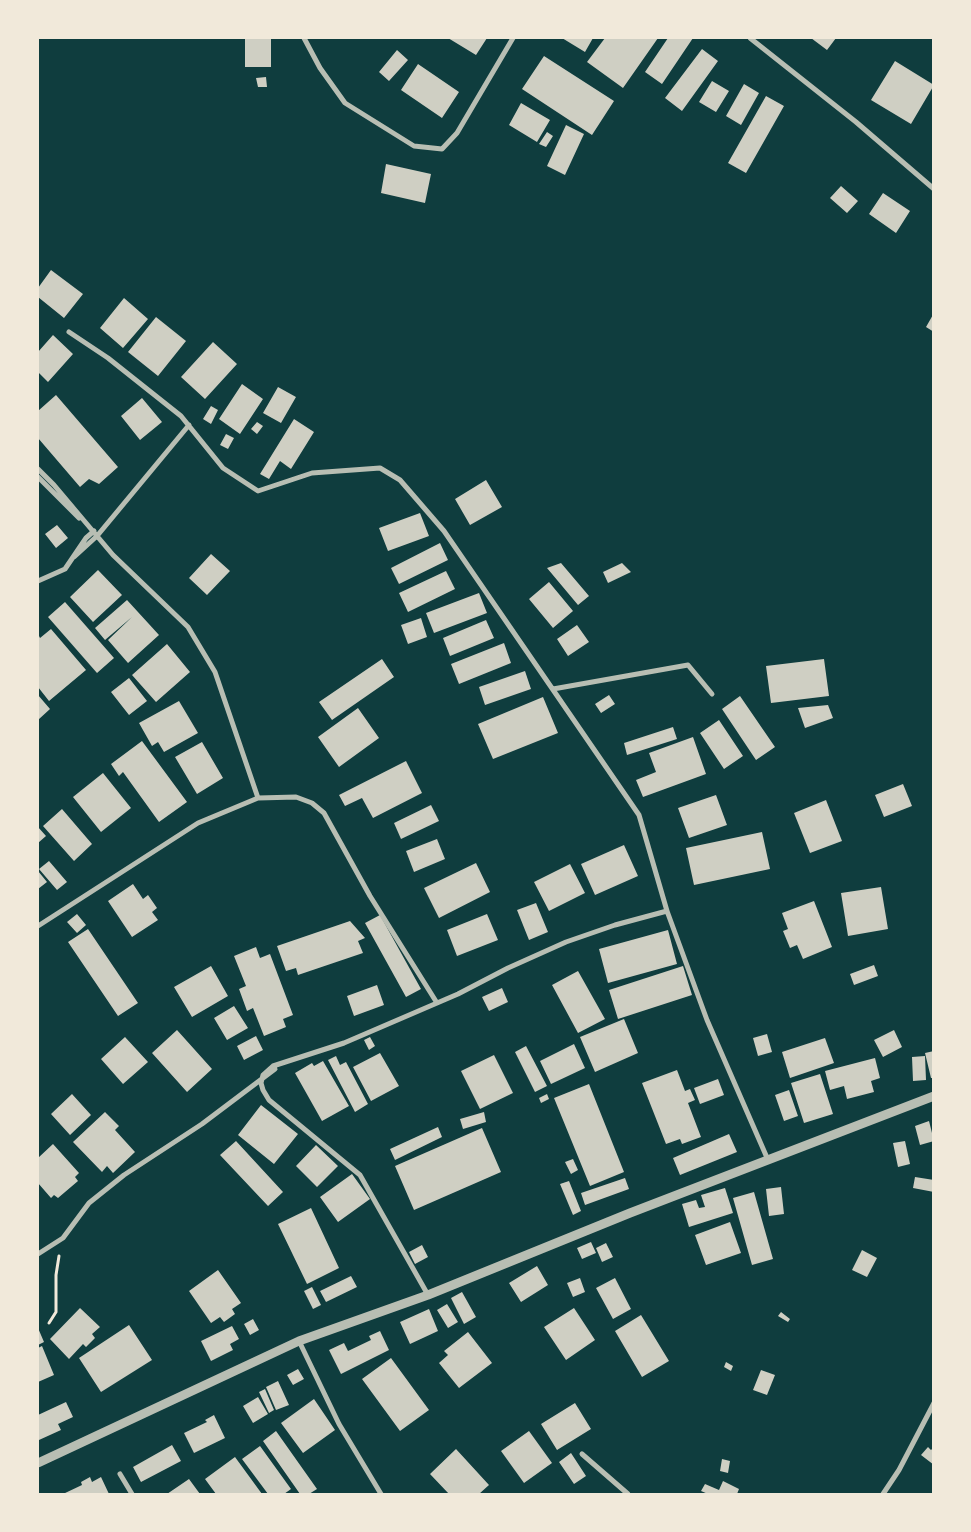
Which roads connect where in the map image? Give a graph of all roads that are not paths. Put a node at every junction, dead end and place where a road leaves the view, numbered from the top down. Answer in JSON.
{"nodes":[{"id":1,"x":304,"y":38,"type":"edge"},
{"id":2,"x":513,"y":38,"type":"edge"},
{"id":3,"x":750,"y":38,"type":"edge"},
{"id":4,"x":934,"y":189,"type":"edge"},
{"id":5,"x":69,"y":332,"type":"dead end"},
{"id":6,"x":189,"y":425,"type":"junction"},
{"id":7,"x":38,"y":469,"type":"edge"},
{"id":8,"x":38,"y":477,"type":"edge"},
{"id":9,"x":95,"y":534,"type":"junction"},
{"id":10,"x":38,"y":581,"type":"edge"},
{"id":11,"x":553,"y":689,"type":"junction"},
{"id":12,"x":712,"y":694,"type":"dead end"},
{"id":13,"x":258,"y":798,"type":"junction"},
{"id":14,"x":667,"y":911,"type":"junction"},
{"id":15,"x":38,"y":926,"type":"edge"},
{"id":16,"x":437,"y":1003,"type":"junction"},
{"id":17,"x":274,"y":1070,"type":"dead end"},
{"id":18,"x":934,"y":1096,"type":"edge"},
{"id":19,"x":768,"y":1160,"type":"junction"},
{"id":20,"x":38,"y":1254,"type":"edge"},
{"id":21,"x":428,"y":1295,"type":"junction"},
{"id":22,"x":298,"y":1341,"type":"junction"},
{"id":23,"x":934,"y":1403,"type":"edge"},
{"id":24,"x":582,"y":1454,"type":"dead end"},
{"id":25,"x":38,"y":1463,"type":"edge"},
{"id":26,"x":120,"y":1474,"type":"dead end"},
{"id":27,"x":132,"y":1494,"type":"edge"},
{"id":28,"x":381,"y":1494,"type":"edge"},
{"id":29,"x":628,"y":1494,"type":"edge"},
{"id":30,"x":883,"y":1494,"type":"edge"}],
"edges":[{"from":1,"to":2,"type":"street"},
{"from":3,"to":4,"type":"street"},
{"from":5,"to":6,"type":"street"},
{"from":6,"to":9,"type":"street"},
{"from":6,"to":11,"type":"street"},
{"from":7,"to":9,"type":"street"},
{"from":8,"to":9,"type":"street"},
{"from":9,"to":10,"type":"street"},
{"from":9,"to":13,"type":"street"},
{"from":11,"to":12,"type":"street"},
{"from":11,"to":14,"type":"street"},
{"from":13,"to":15,"type":"street"},
{"from":13,"to":16,"type":"street"},
{"from":14,"to":16,"type":"street"},
{"from":14,"to":19,"type":"street"},
{"from":16,"to":21,"type":"street"},
{"from":17,"to":20,"type":"street"},
{"from":18,"to":19,"type":"street"},
{"from":19,"to":21,"type":"street"},
{"from":21,"to":22,"type":"street"},
{"from":22,"to":25,"type":"street"},
{"from":22,"to":28,"type":"street"},
{"from":23,"to":30,"type":"street"},
{"from":24,"to":29,"type":"street"},
{"from":26,"to":27,"type":"street"}]}
